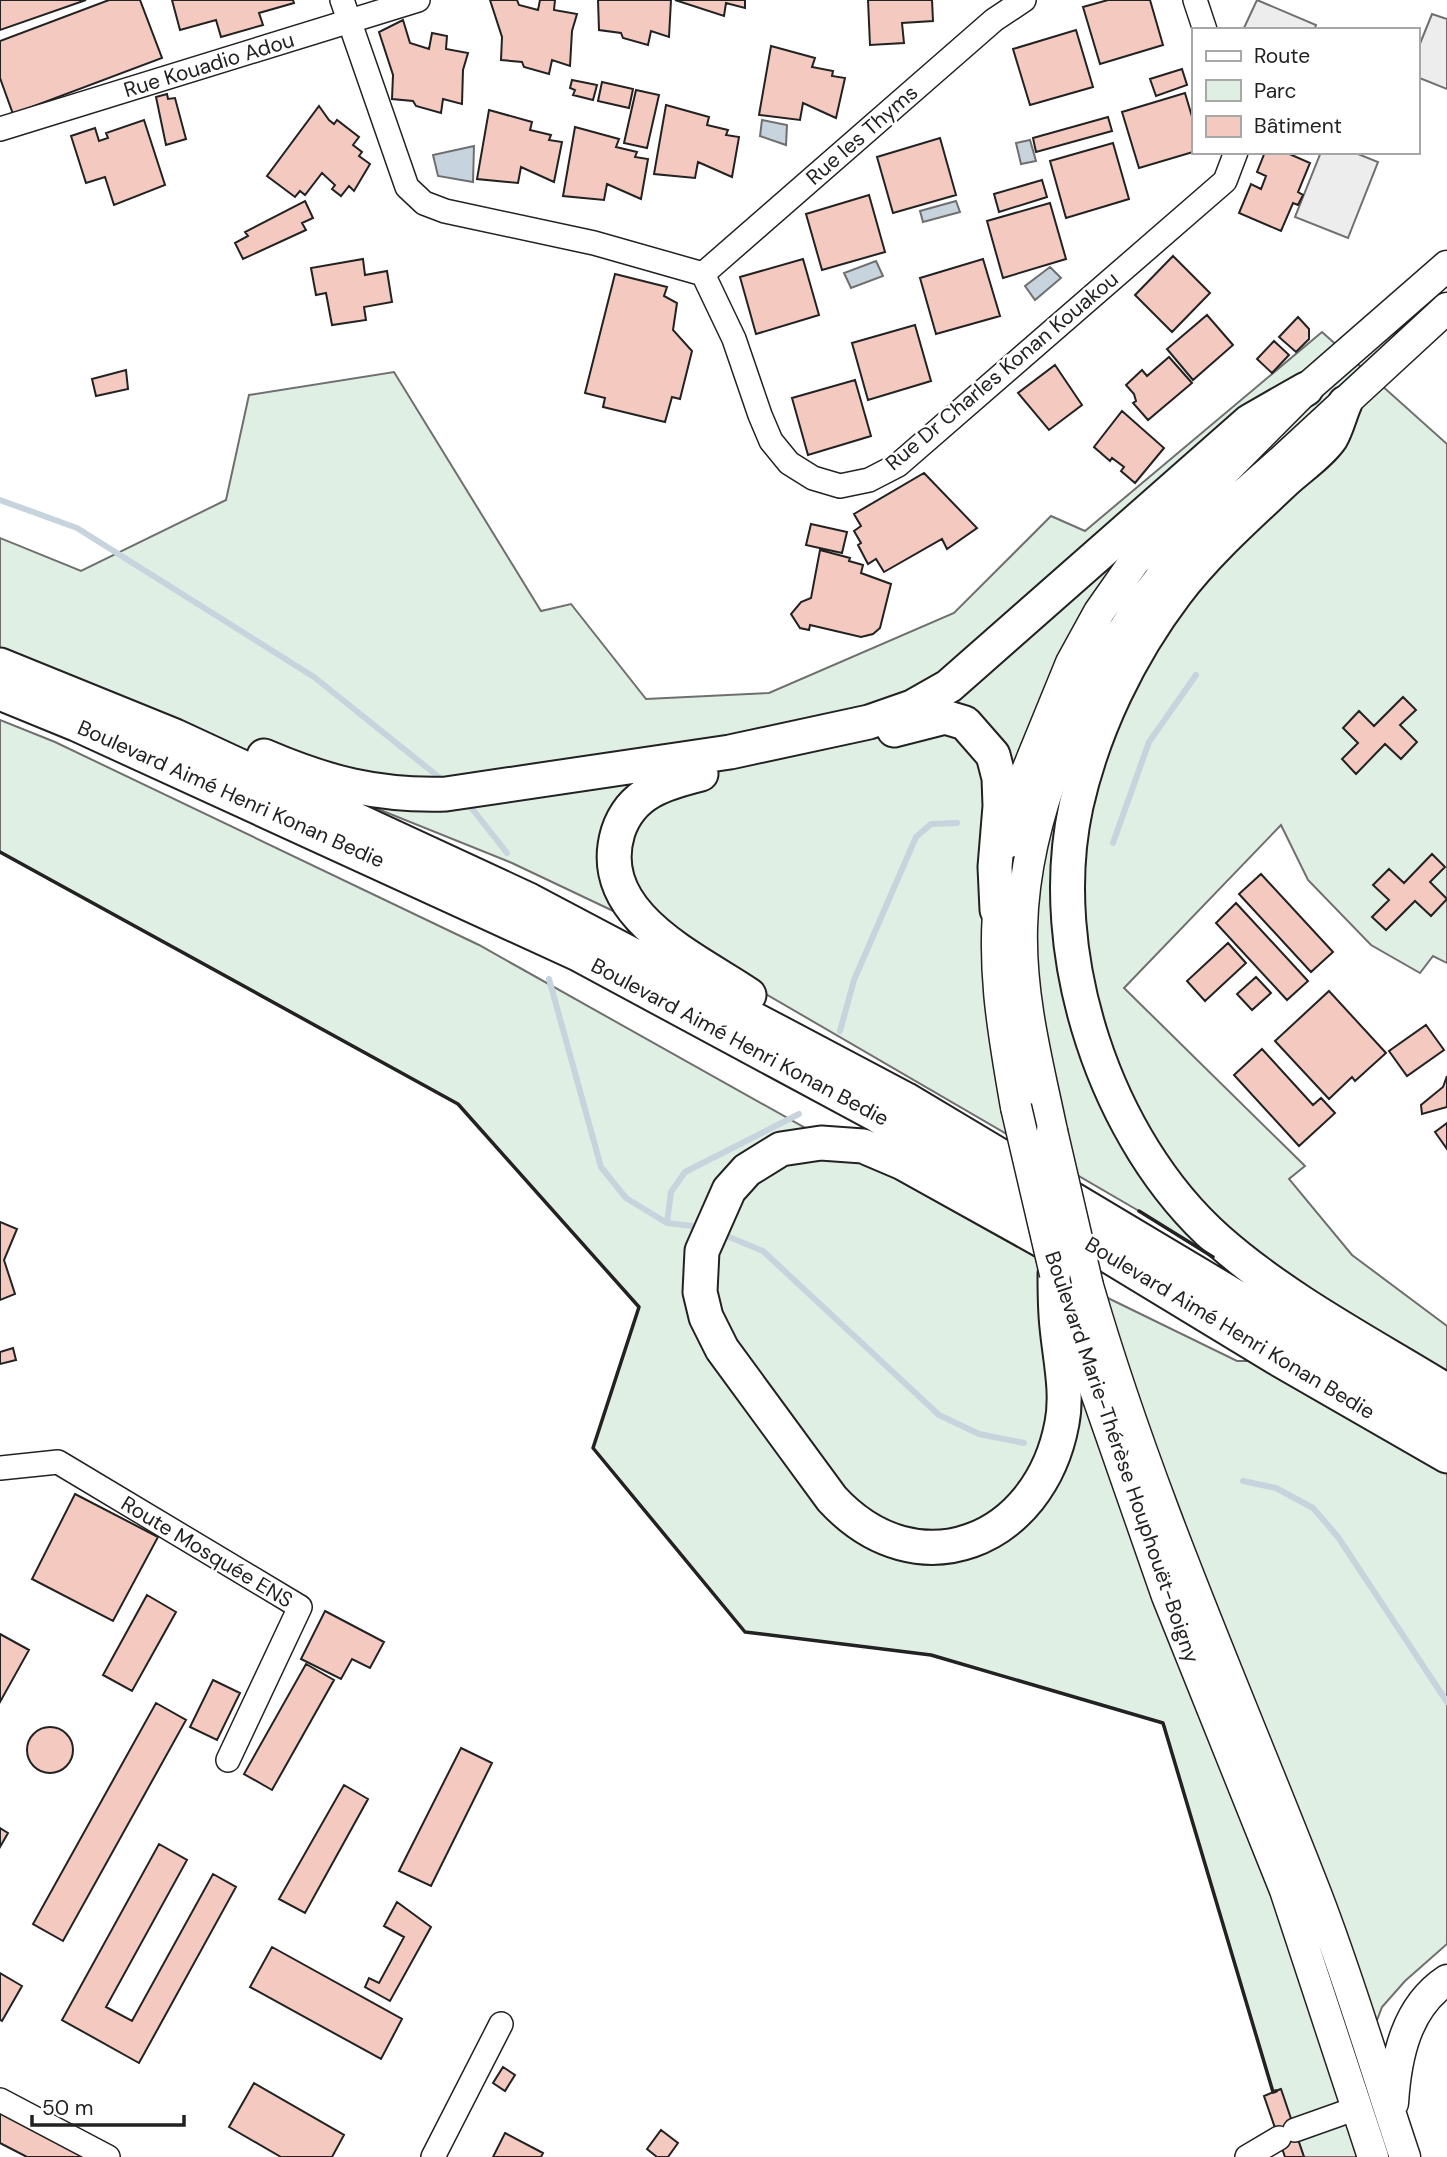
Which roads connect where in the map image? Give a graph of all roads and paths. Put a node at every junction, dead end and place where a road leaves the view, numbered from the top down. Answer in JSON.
{"nodes":[{"id":1,"x":418,"y":0,"type":"edge"},
{"id":2,"x":1024,"y":0,"type":"edge"},
{"id":3,"x":1195,"y":0,"type":"edge"},
{"id":4,"x":346,"y":11,"type":"edge"},
{"id":5,"x":1204,"y":28,"type":"edge"},
{"id":6,"x":0,"y":129,"type":"edge"},
{"id":7,"x":1235,"y":154,"type":"edge"},
{"id":8,"x":1447,"y":266,"type":"edge"},
{"id":9,"x":703,"y":274,"type":"junction"},
{"id":10,"x":1447,"y":309,"type":"edge"},
{"id":11,"x":1306,"y":389,"type":"junction"},
{"id":12,"x":1345,"y":403,"type":"junction"},
{"id":13,"x":0,"y":666,"type":"edge"},
{"id":14,"x":0,"y":693,"type":"edge"},
{"id":15,"x":174,"y":736,"type":"junction"},
{"id":16,"x":997,"y":909,"type":"junction"},
{"id":17,"x":525,"y":913,"type":"junction"},
{"id":18,"x":905,"y":1100,"type":"junction"},
{"id":19,"x":1055,"y":1273,"type":"junction"},
{"id":20,"x":1275,"y":1357,"type":"junction"},
{"id":21,"x":1447,"y":1391,"type":"edge"},
{"id":22,"x":1447,"y":1423,"type":"edge"},
{"id":23,"x":1447,"y":1457,"type":"edge"},
{"id":24,"x":0,"y":1468,"type":"edge"},
{"id":25,"x":228,"y":1760,"type":"dead end"},
{"id":26,"x":1447,"y":1980,"type":"edge"},
{"id":27,"x":501,"y":2024,"type":"dead end"},
{"id":28,"x":0,"y":2100,"type":"edge"},
{"id":29,"x":1357,"y":2108,"type":"junction"},
{"id":30,"x":1391,"y":2117,"type":"junction"},
{"id":31,"x":108,"y":2157,"type":"edge"},
{"id":32,"x":433,"y":2157,"type":"edge"},
{"id":33,"x":1247,"y":2157,"type":"edge"},
{"id":34,"x":1373,"y":2157,"type":"edge"},
{"id":35,"x":1405,"y":2157,"type":"edge"}],
"edges":[{"from":1,"to":4,"type":"street","name":"Rue Kouadio Adou"},
{"from":2,"to":9,"type":"street","name":"Rue les Thyms"},
{"from":3,"to":5,"type":"street"},
{"from":4,"to":6,"type":"street","name":"Rue Kouadio Adou"},
{"from":4,"to":9,"type":"street"},
{"from":7,"to":9,"type":"street","name":"Rue Dr Charles Konan Kouakou"},
{"from":8,"to":11,"type":"main road","name":"Boulevard Marie-Thérèse Houphouët-Boigny"},
{"from":10,"to":12,"type":"main road","name":"Boulevard Marie-Thérèse Houphouët-Boigny"},
{"from":11,"to":15,"type":"highway"},
{"from":11,"to":16,"type":"main road","name":"Boulevard Marie-Thérèse Houphouët-Boigny"},
{"from":12,"to":21,"type":"highway"},
{"from":12,"to":30,"type":"main road","name":"Boulevard Marie-Thérèse Houphouët-Boigny","bridge":true},
{"from":13,"to":15,"type":"highway","name":"Boulevard Aimé Henri Konan Bedie"},
{"from":14,"to":17,"type":"highway","name":"Boulevard Aimé Henri Konan Bedie"},
{"from":15,"to":17,"type":"highway","name":"Boulevard Aimé Henri Konan Bedie"},
{"from":16,"to":18,"type":"highway"},
{"from":16,"to":19,"type":"main road","name":"Boulevard Marie-Thérèse Houphouët-Boigny","bridge":true},
{"from":17,"to":18,"type":"highway","name":"Boulevard Aimé Henri Konan Bedie"},
{"from":17,"to":20,"type":"highway","name":"Boulevard Aimé Henri Konan Bedie"},
{"from":18,"to":22,"type":"highway","name":"Boulevard Aimé Henri Konan Bedie"},
{"from":19,"to":20,"type":"highway"},
{"from":19,"to":29,"type":"main road","name":"Boulevard Marie-Thérèse Houphouët-Boigny"},
{"from":20,"to":23,"type":"highway","name":"Boulevard Aimé Henri Konan Bedie"},
{"from":24,"to":25,"type":"street","name":"Route Mosquée ENS"},
{"from":26,"to":30,"type":"main road"},
{"from":27,"to":32,"type":"street"},
{"from":28,"to":31,"type":"street"},
{"from":29,"to":33,"type":"street"},
{"from":29,"to":34,"type":"main road","name":"Boulevard Marie-Thérèse Houphouët-Boigny"},
{"from":30,"to":35,"type":"main road","name":"Boulevard Marie-Thérèse Houphouët-Boigny"}]}
